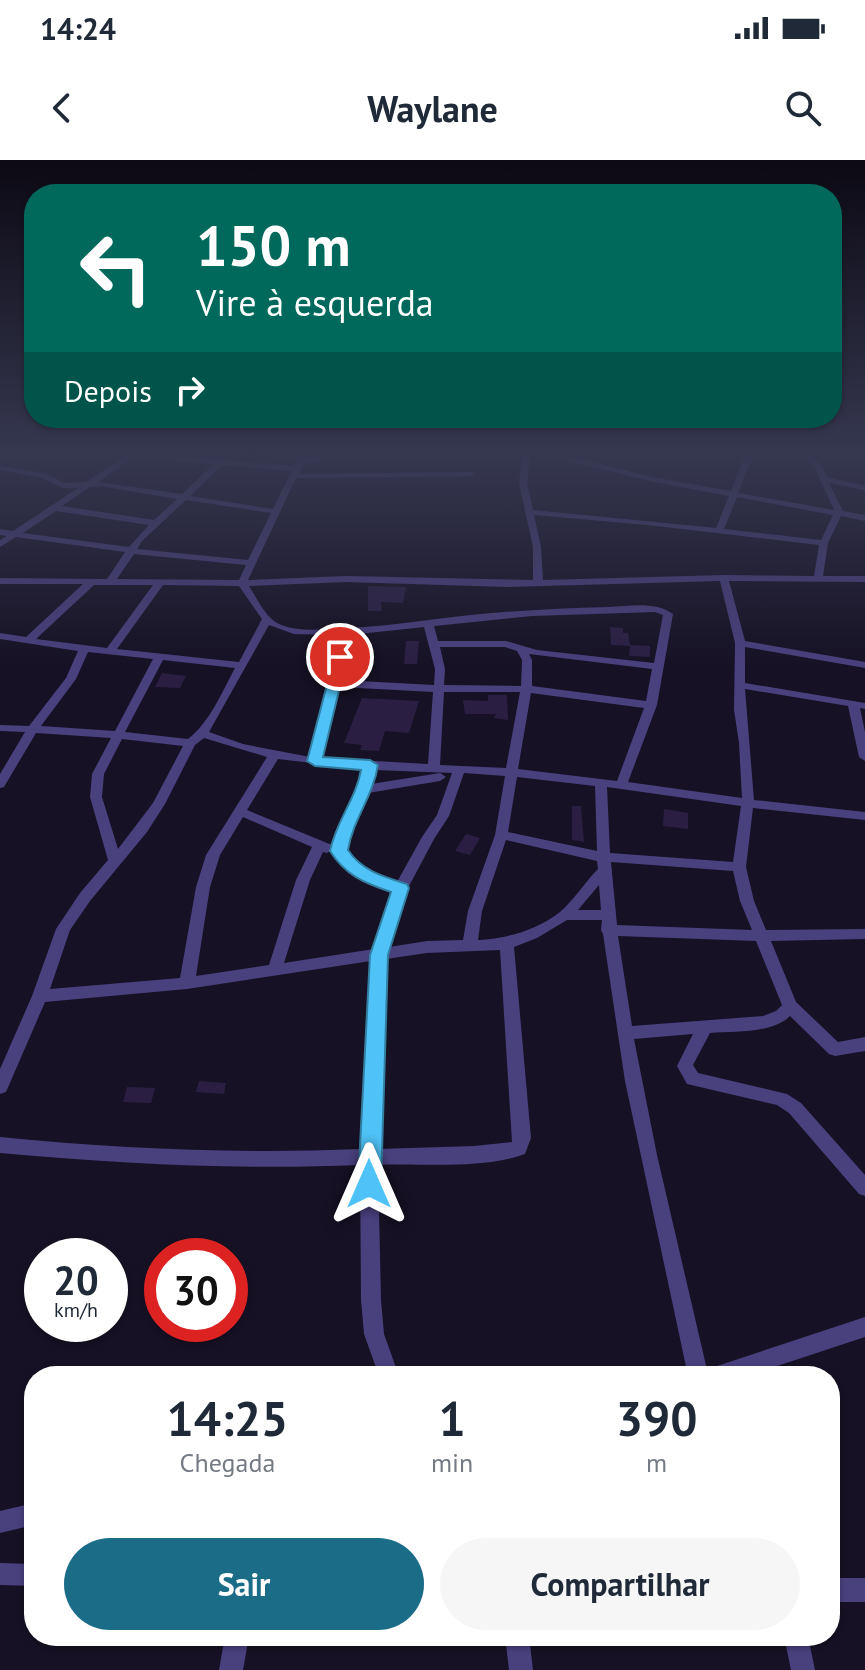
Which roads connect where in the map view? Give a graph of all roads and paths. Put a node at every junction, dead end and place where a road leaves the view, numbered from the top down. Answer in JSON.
{"nodes":[{"id":1,"x":27,"y":526,"type":"edge"},
{"id":2,"x":152,"y":526,"type":"edge"},
{"id":3,"x":270,"y":526,"type":"edge"},
{"id":4,"x":533,"y":526,"type":"edge"},
{"id":5,"x":674,"y":526,"type":"edge"},
{"id":6,"x":721,"y":526,"type":"edge"},
{"id":7,"x":832,"y":526,"type":"edge"},
{"id":8,"x":719,"y":531,"type":"junction"},
{"id":9,"x":0,"y":532,"type":"edge"},
{"id":10,"x":14,"y":535,"type":"junction"},
{"id":11,"x":824,"y":543,"type":"junction"},
{"id":12,"x":0,"y":544,"type":"edge"},
{"id":13,"x":130,"y":550,"type":"junction"},
{"id":14,"x":251,"y":563,"type":"junction"},
{"id":15,"x":724,"y":578,"type":"junction"},
{"id":16,"x":865,"y":579,"type":"edge"},
{"id":17,"x":818,"y":580,"type":"junction"},
{"id":18,"x":0,"y":581,"type":"edge"},
{"id":19,"x":92,"y":581,"type":"junction"},
{"id":20,"x":110,"y":582,"type":"junction"},
{"id":21,"x":160,"y":582,"type":"junction"},
{"id":22,"x":242,"y":583,"type":"junction"},
{"id":23,"x":538,"y":583,"type":"junction"},
{"id":24,"x":267,"y":619,"type":"junction"},
{"id":25,"x":428,"y":622,"type":"junction"},
{"id":26,"x":345,"y":631,"type":"junction"},
{"id":27,"x":0,"y":636,"type":"edge"},
{"id":28,"x":29,"y":640,"type":"junction"},
{"id":29,"x":740,"y":643,"type":"junction"},
{"id":30,"x":434,"y":644,"type":"junction"},
{"id":31,"x":84,"y":649,"type":"junction"},
{"id":32,"x":110,"y":651,"type":"junction"},
{"id":33,"x":159,"y":657,"type":"junction"},
{"id":34,"x":530,"y":662,"type":"junction"},
{"id":35,"x":241,"y":665,"type":"junction"},
{"id":36,"x":865,"y":665,"type":"edge"},
{"id":37,"x":656,"y":666,"type":"junction"},
{"id":38,"x":335,"y":683,"type":"junction"},
{"id":39,"x":739,"y":685,"type":"junction"},
{"id":40,"x":439,"y":689,"type":"junction"},
{"id":41,"x":526,"y":689,"type":"junction"},
{"id":42,"x":559,"y":691,"type":"junction"},
{"id":43,"x":651,"y":705,"type":"junction"},
{"id":44,"x":859,"y":705,"type":"edge"},
{"id":45,"x":861,"y":722,"type":"edge"},
{"id":46,"x":0,"y":728,"type":"edge"},
{"id":47,"x":32,"y":730,"type":"junction"},
{"id":48,"x":202,"y":734,"type":"junction"},
{"id":49,"x":118,"y":735,"type":"junction"},
{"id":50,"x":190,"y":743,"type":"junction"},
{"id":51,"x":274,"y":756,"type":"junction"},
{"id":52,"x":865,"y":757,"type":"edge"},
{"id":53,"x":315,"y":761,"type":"junction"},
{"id":54,"x":370,"y":765,"type":"junction"},
{"id":55,"x":434,"y":769,"type":"junction"},
{"id":56,"x":459,"y":772,"type":"junction"},
{"id":57,"x":510,"y":772,"type":"junction"},
{"id":58,"x":601,"y":781,"type":"junction"},
{"id":59,"x":622,"y":783,"type":"junction"},
{"id":60,"x":0,"y":784,"type":"edge"},
{"id":61,"x":366,"y":789,"type":"junction"},
{"id":62,"x":748,"y":802,"type":"junction"},
{"id":63,"x":239,"y":811,"type":"junction"},
{"id":64,"x":865,"y":816,"type":"edge"},
{"id":65,"x":501,"y":835,"type":"junction"},
{"id":66,"x":319,"y":847,"type":"junction"},
{"id":67,"x":339,"y":851,"type":"junction"},
{"id":68,"x":115,"y":861,"type":"junction"},
{"id":69,"x":602,"y":865,"type":"junction"},
{"id":70,"x":739,"y":867,"type":"junction"},
{"id":71,"x":401,"y":888,"type":"junction"},
{"id":72,"x":565,"y":915,"type":"junction"},
{"id":73,"x":608,"y":922,"type":"junction"},
{"id":74,"x":865,"y":934,"type":"edge"},
{"id":75,"x":760,"y":936,"type":"junction"},
{"id":76,"x":470,"y":943,"type":"junction"},
{"id":77,"x":507,"y":944,"type":"junction"},
{"id":78,"x":379,"y":955,"type":"junction"},
{"id":79,"x":274,"y":971,"type":"junction"},
{"id":80,"x":187,"y":983,"type":"junction"},
{"id":81,"x":40,"y":996,"type":"junction"},
{"id":82,"x":790,"y":1006,"type":"junction"},
{"id":83,"x":705,"y":1027,"type":"junction"},
{"id":84,"x":627,"y":1033,"type":"junction"},
{"id":85,"x":865,"y":1044,"type":"edge"},
{"id":86,"x":1,"y":1079,"type":"edge"},
{"id":87,"x":0,"y":1145,"type":"edge"},
{"id":88,"x":369,"y":1158,"type":"junction"},
{"id":89,"x":865,"y":1188,"type":"edge"},
{"id":90,"x":865,"y":1327,"type":"edge"},
{"id":91,"x":385,"y":1366,"type":"edge"},
{"id":92,"x":696,"y":1366,"type":"edge"},
{"id":93,"x":747,"y":1366,"type":"edge"},
{"id":94,"x":24,"y":1516,"type":"edge"},
{"id":95,"x":0,"y":1522,"type":"edge"},
{"id":96,"x":0,"y":1574,"type":"edge"},
{"id":97,"x":24,"y":1575,"type":"edge"},
{"id":98,"x":840,"y":1590,"type":"edge"},
{"id":99,"x":865,"y":1590,"type":"edge"},
{"id":100,"x":235,"y":1646,"type":"edge"},
{"id":101,"x":518,"y":1646,"type":"edge"},
{"id":102,"x":798,"y":1646,"type":"edge"},
{"id":103,"x":231,"y":1670,"type":"edge"},
{"id":104,"x":521,"y":1670,"type":"edge"},
{"id":105,"x":803,"y":1670,"type":"edge"}],
"edges":[{"from":1,"to":10,"type":"street"},
{"from":2,"to":13,"type":"street"},
{"from":3,"to":14,"type":"street"},
{"from":4,"to":23,"type":"street"},
{"from":5,"to":8,"type":"street"},
{"from":6,"to":8,"type":"street"},
{"from":7,"to":11,"type":"street"},
{"from":8,"to":11,"type":"street"},
{"from":9,"to":10,"type":"street"},
{"from":10,"to":12,"type":"street"},
{"from":10,"to":13,"type":"street"},
{"from":11,"to":17,"type":"street"},
{"from":13,"to":14,"type":"street"},
{"from":13,"to":20,"type":"street"},
{"from":14,"to":22,"type":"street"},
{"from":15,"to":17,"type":"street"},
{"from":15,"to":23,"type":"street"},
{"from":15,"to":29,"type":"street"},
{"from":16,"to":17,"type":"street"},
{"from":18,"to":19,"type":"street"},
{"from":19,"to":20,"type":"street"},
{"from":19,"to":28,"type":"street"},
{"from":20,"to":21,"type":"street"},
{"from":21,"to":22,"type":"street"},
{"from":21,"to":32,"type":"street"},
{"from":22,"to":23,"type":"street"},
{"from":22,"to":24,"type":"street"},
{"from":24,"to":26,"type":"street"},
{"from":24,"to":35,"type":"street"},
{"from":25,"to":26,"type":"street"},
{"from":25,"to":30,"type":"street"},
{"from":25,"to":37,"type":"street"},
{"from":26,"to":38,"type":"street"},
{"from":27,"to":28,"type":"street"},
{"from":28,"to":31,"type":"street"},
{"from":29,"to":36,"type":"street"},
{"from":29,"to":39,"type":"street"},
{"from":30,"to":34,"type":"street"},
{"from":30,"to":40,"type":"street"},
{"from":31,"to":32,"type":"street"},
{"from":31,"to":47,"type":"street"},
{"from":32,"to":33,"type":"street"},
{"from":33,"to":35,"type":"street"},
{"from":33,"to":49,"type":"street"},
{"from":34,"to":37,"type":"street"},
{"from":34,"to":41,"type":"street"},
{"from":34,"to":42,"type":"street"},
{"from":35,"to":48,"type":"street"},
{"from":37,"to":43,"type":"street"},
{"from":38,"to":40,"type":"street"},
{"from":38,"to":53,"type":"street"},
{"from":39,"to":44,"type":"street"},
{"from":39,"to":62,"type":"street"},
{"from":40,"to":41,"type":"street"},
{"from":40,"to":55,"type":"street"},
{"from":41,"to":42,"type":"street"},
{"from":41,"to":57,"type":"street"},
{"from":42,"to":43,"type":"street"},
{"from":43,"to":59,"type":"street"},
{"from":44,"to":45,"type":"street"},
{"from":45,"to":52,"type":"street"},
{"from":46,"to":47,"type":"street"},
{"from":47,"to":49,"type":"street"},
{"from":47,"to":60,"type":"street"},
{"from":48,"to":50,"type":"street"},
{"from":48,"to":51,"type":"street"},
{"from":49,"to":50,"type":"street"},
{"from":49,"to":68,"type":"street"},
{"from":50,"to":68,"type":"street"},
{"from":51,"to":53,"type":"street"},
{"from":51,"to":63,"type":"street"},
{"from":53,"to":54,"type":"street"},
{"from":54,"to":55,"type":"street"},
{"from":54,"to":61,"type":"street"},
{"from":55,"to":56,"type":"street"},
{"from":56,"to":57,"type":"street"},
{"from":56,"to":61,"type":"street"},
{"from":56,"to":71,"type":"street"},
{"from":57,"to":58,"type":"street"},
{"from":57,"to":65,"type":"street"},
{"from":58,"to":59,"type":"street"},
{"from":58,"to":69,"type":"street"},
{"from":59,"to":62,"type":"street"},
{"from":61,"to":67,"type":"street"},
{"from":62,"to":64,"type":"street"},
{"from":62,"to":70,"type":"street"},
{"from":63,"to":66,"type":"street"},
{"from":63,"to":80,"type":"street"},
{"from":65,"to":69,"type":"street"},
{"from":65,"to":76,"type":"street"},
{"from":66,"to":67,"type":"street"},
{"from":66,"to":79,"type":"street"},
{"from":67,"to":71,"type":"street"},
{"from":68,"to":81,"type":"street"},
{"from":69,"to":70,"type":"street"},
{"from":69,"to":72,"type":"street"},
{"from":69,"to":73,"type":"street"},
{"from":70,"to":75,"type":"street"},
{"from":71,"to":78,"type":"street"},
{"from":72,"to":73,"type":"street"},
{"from":72,"to":77,"type":"street"},
{"from":73,"to":75,"type":"street"},
{"from":73,"to":84,"type":"street"},
{"from":74,"to":75,"type":"street"},
{"from":75,"to":82,"type":"street"},
{"from":76,"to":77,"type":"street"},
{"from":76,"to":78,"type":"street"},
{"from":77,"to":88,"type":"street"},
{"from":78,"to":79,"type":"street"},
{"from":78,"to":88,"type":"street"},
{"from":79,"to":80,"type":"street"},
{"from":80,"to":81,"type":"street"},
{"from":81,"to":86,"type":"street"},
{"from":82,"to":83,"type":"street"},
{"from":82,"to":85,"type":"street"},
{"from":83,"to":84,"type":"street"},
{"from":83,"to":89,"type":"street"},
{"from":84,"to":92,"type":"street"},
{"from":87,"to":88,"type":"street"},
{"from":88,"to":91,"type":"street"},
{"from":90,"to":93,"type":"street"},
{"from":94,"to":95,"type":"street"},
{"from":96,"to":97,"type":"street"},
{"from":98,"to":99,"type":"street"},
{"from":100,"to":103,"type":"street"},
{"from":101,"to":104,"type":"street"},
{"from":102,"to":105,"type":"street"}]}
